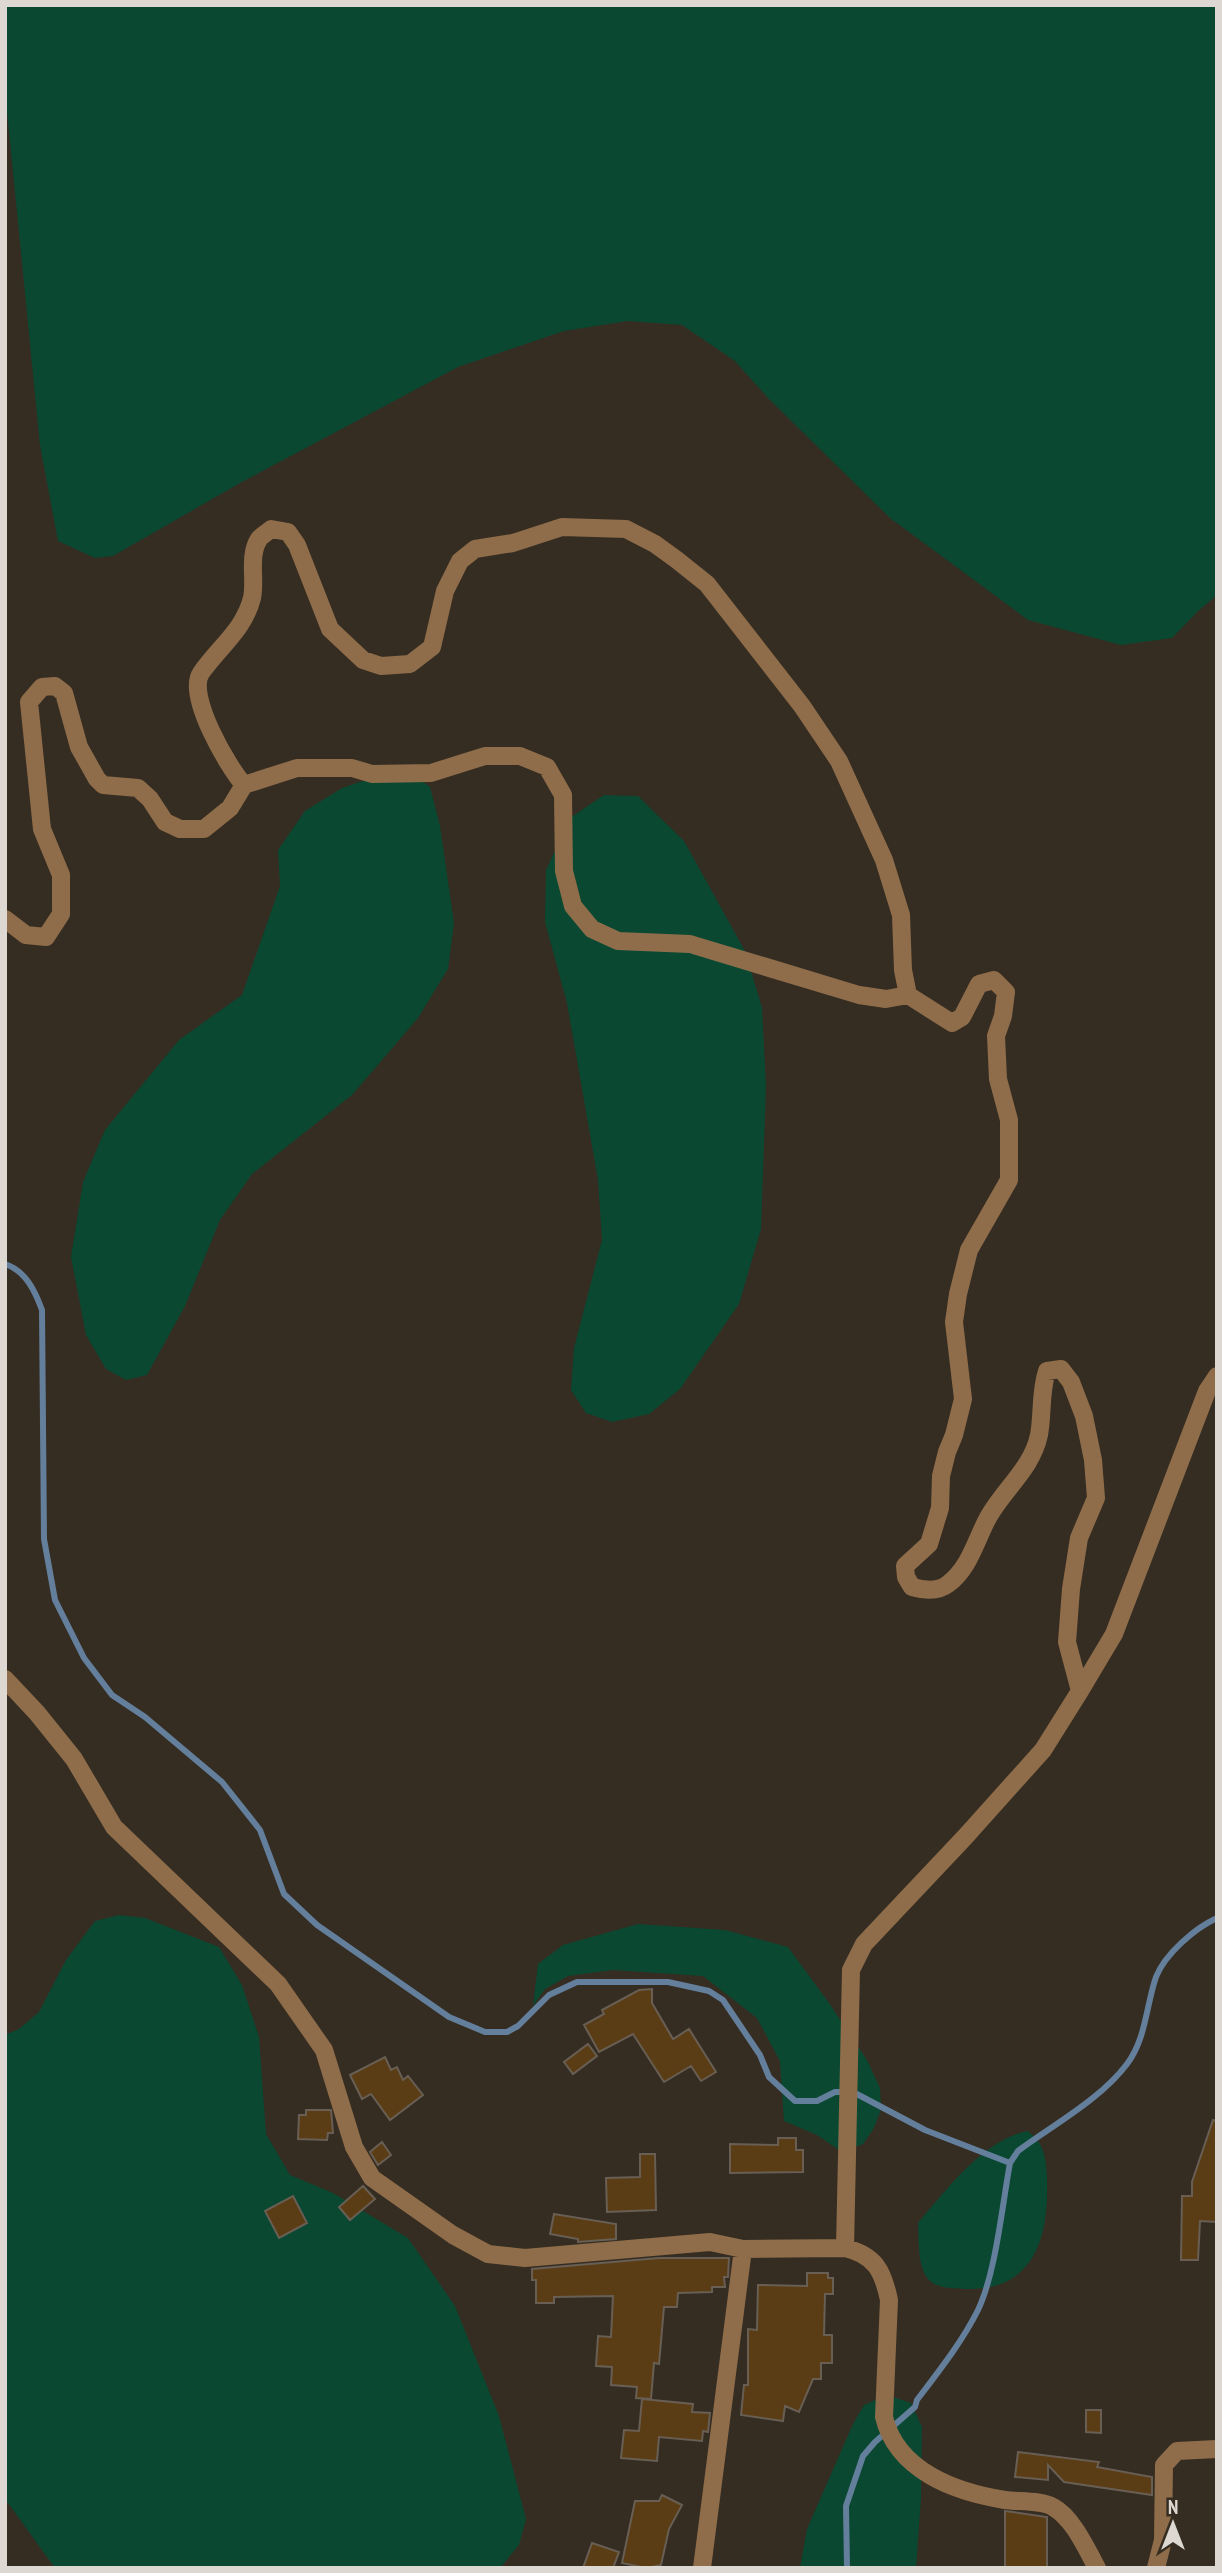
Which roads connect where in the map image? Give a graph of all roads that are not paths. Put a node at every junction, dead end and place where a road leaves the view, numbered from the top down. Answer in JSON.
{"nodes":[{"id":1,"x":244,"y":785,"type":"junction"},
{"id":2,"x":5,"y":919,"type":"edge"},
{"id":3,"x":908,"y":995,"type":"junction"},
{"id":4,"x":1217,"y":1376,"type":"edge"},
{"id":5,"x":5,"y":1679,"type":"edge"},
{"id":6,"x":1080,"y":1691,"type":"junction"},
{"id":7,"x":845,"y":2248,"type":"junction"},
{"id":8,"x":743,"y":2249,"type":"junction"},
{"id":9,"x":1217,"y":2449,"type":"edge"},
{"id":10,"x":702,"y":2568,"type":"edge"},
{"id":11,"x":1097,"y":2568,"type":"edge"},
{"id":12,"x":1156,"y":2568,"type":"edge"}],
"edges":[{"from":1,"to":2,"type":"street"},
{"from":1,"to":3,"type":"street"},
{"from":1,"to":3,"type":"street"},
{"from":3,"to":6,"type":"street"},
{"from":4,"to":6,"type":"street"},
{"from":5,"to":8,"type":"street"},
{"from":6,"to":7,"type":"street"},
{"from":7,"to":8,"type":"street"},
{"from":7,"to":11,"type":"street"},
{"from":8,"to":10,"type":"street"},
{"from":9,"to":12,"type":"street"}]}
